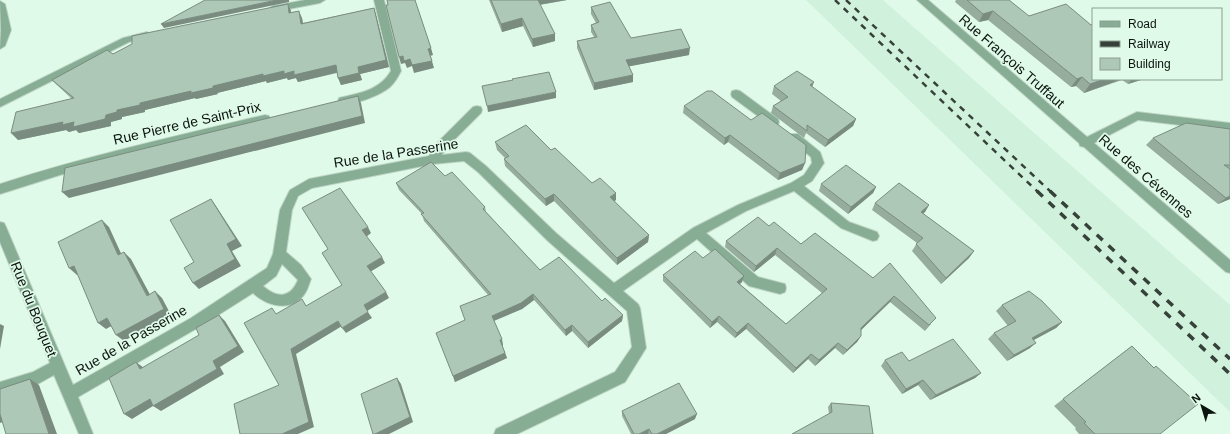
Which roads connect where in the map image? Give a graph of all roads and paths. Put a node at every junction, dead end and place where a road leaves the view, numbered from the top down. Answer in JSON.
{"nodes":[{"id":1,"x":3,"y":0,"type":"edge"},
{"id":2,"x":320,"y":0,"type":"edge"},
{"id":3,"x":379,"y":0,"type":"edge"},
{"id":4,"x":922,"y":0,"type":"edge"},
{"id":5,"x":0,"y":3,"type":"edge"},
{"id":6,"x":266,"y":11,"type":"edge"},
{"id":7,"x":157,"y":33,"type":"edge"},
{"id":8,"x":0,"y":46,"type":"edge"},
{"id":9,"x":736,"y":94,"type":"dead end"},
{"id":10,"x":0,"y":103,"type":"edge"},
{"id":11,"x":330,"y":104,"type":"edge"},
{"id":12,"x":477,"y":110,"type":"dead end"},
{"id":13,"x":276,"y":117,"type":"edge"},
{"id":14,"x":1230,"y":126,"type":"edge"},
{"id":15,"x":1084,"y":143,"type":"junction"},
{"id":16,"x":433,"y":160,"type":"junction"},
{"id":17,"x":795,"y":186,"type":"junction"},
{"id":18,"x":0,"y":189,"type":"edge"},
{"id":19,"x":0,"y":228,"type":"edge"},
{"id":20,"x":697,"y":232,"type":"junction"},
{"id":21,"x":873,"y":236,"type":"dead end"},
{"id":22,"x":279,"y":254,"type":"junction"},
{"id":23,"x":1230,"y":268,"type":"edge"},
{"id":24,"x":254,"y":285,"type":"junction"},
{"id":25,"x":780,"y":288,"type":"dead end"},
{"id":26,"x":613,"y":291,"type":"junction"},
{"id":27,"x":57,"y":366,"type":"junction"},
{"id":28,"x":0,"y":389,"type":"edge"},
{"id":29,"x":70,"y":394,"type":"junction"},
{"id":30,"x":86,"y":434,"type":"edge"},
{"id":31,"x":502,"y":434,"type":"edge"}],
"edges":[{"from":1,"to":5,"type":"street"},
{"from":2,"to":6,"type":"street"},
{"from":3,"to":11,"type":"street"},
{"from":4,"to":15,"type":"street","name":"Rue François Truffaut"},
{"from":5,"to":8,"type":"street"},
{"from":7,"to":10,"type":"street"},
{"from":9,"to":17,"type":"street"},
{"from":12,"to":16,"type":"street"},
{"from":13,"to":18,"type":"street","name":"Rue Pierre de Saint-Prix"},
{"from":14,"to":15,"type":"street","name":"Rue des Cévennes"},
{"from":15,"to":23,"type":"street","name":"Rue des Cévennes"},
{"from":16,"to":22,"type":"street","name":"Rue de la Passerine"},
{"from":16,"to":26,"type":"street","name":"Rue de la Passerine"},
{"from":17,"to":20,"type":"street"},
{"from":17,"to":21,"type":"street"},
{"from":19,"to":27,"type":"street","name":"Rue du Bouquet"},
{"from":20,"to":25,"type":"street"},
{"from":20,"to":26,"type":"street"},
{"from":22,"to":24,"type":"street","name":"Rue de la Passerine"},
{"from":22,"to":24,"type":"street"},
{"from":24,"to":29,"type":"street","name":"Rue de la Passerine"},
{"from":26,"to":31,"type":"street","name":"Rue de la Passerine"},
{"from":27,"to":28,"type":"street"},
{"from":27,"to":29,"type":"street","name":"Rue du Bouquet"},
{"from":29,"to":30,"type":"street","name":"Rue du Bouquet"}]}
